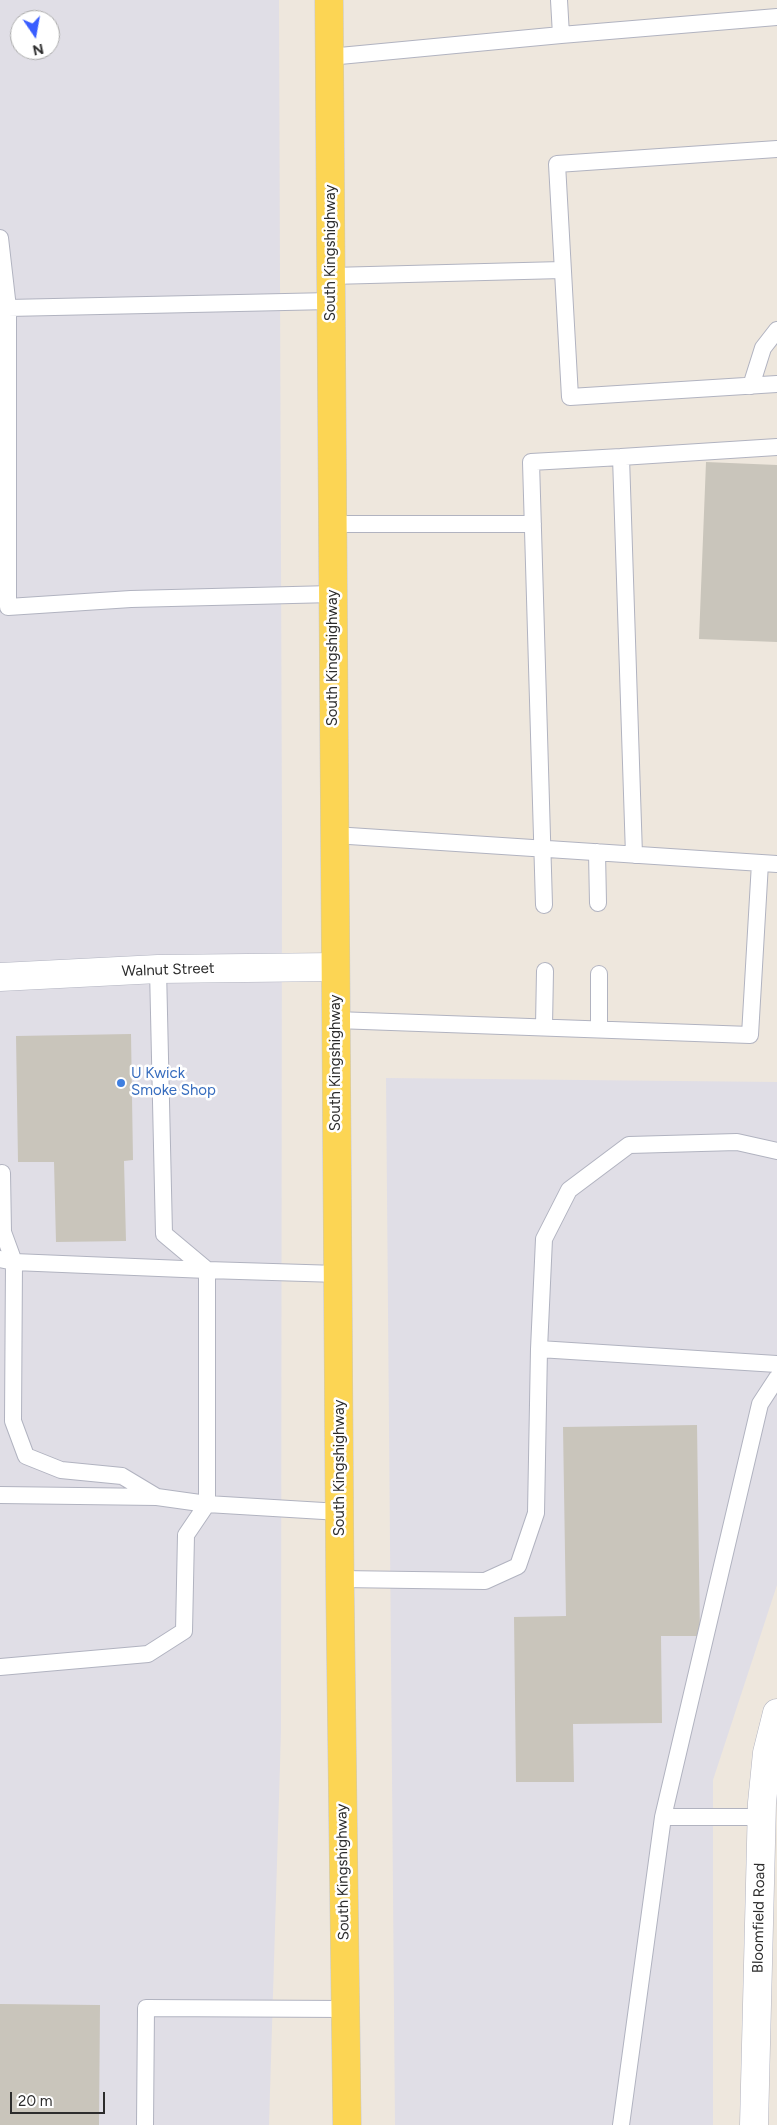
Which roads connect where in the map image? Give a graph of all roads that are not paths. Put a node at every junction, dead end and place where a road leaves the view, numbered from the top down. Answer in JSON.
{"nodes":[{"id":1,"x":329,"y":0,"type":"edge"},
{"id":2,"x":559,"y":0,"type":"edge"},
{"id":3,"x":777,"y":17,"type":"edge"},
{"id":4,"x":561,"y":35,"type":"junction"},
{"id":5,"x":329,"y":57,"type":"junction"},
{"id":6,"x":777,"y":150,"type":"edge"},
{"id":7,"x":0,"y":238,"type":"edge"},
{"id":8,"x":562,"y":270,"type":"junction"},
{"id":9,"x":331,"y":288,"type":"junction"},
{"id":10,"x":8,"y":308,"type":"junction"},
{"id":11,"x":777,"y":330,"type":"edge"},
{"id":12,"x":777,"y":384,"type":"edge"},
{"id":13,"x":751,"y":386,"type":"junction"},
{"id":14,"x":777,"y":447,"type":"edge"},
{"id":15,"x":621,"y":457,"type":"junction"},
{"id":16,"x":333,"y":524,"type":"junction"},
{"id":17,"x":533,"y":524,"type":"junction"},
{"id":18,"x":333,"y":594,"type":"junction"},
{"id":19,"x":334,"y":835,"type":"junction"},
{"id":20,"x":542,"y":848,"type":"junction"},
{"id":21,"x":598,"y":852,"type":"junction"},
{"id":22,"x":634,"y":855,"type":"junction"},
{"id":23,"x":760,"y":863,"type":"junction"},
{"id":24,"x":777,"y":864,"type":"edge"},
{"id":25,"x":598,"y":903,"type":"dead end"},
{"id":26,"x":544,"y":905,"type":"dead end"},
{"id":27,"x":335,"y":966,"type":"junction"},
{"id":28,"x":158,"y":970,"type":"junction"},
{"id":29,"x":545,"y":971,"type":"dead end"},
{"id":30,"x":599,"y":974,"type":"dead end"},
{"id":31,"x":0,"y":977,"type":"edge"},
{"id":32,"x":336,"y":1020,"type":"junction"},
{"id":33,"x":544,"y":1026,"type":"junction"},
{"id":34,"x":600,"y":1029,"type":"junction"},
{"id":35,"x":777,"y":1151,"type":"edge"},
{"id":36,"x":2,"y":1173,"type":"dead end"},
{"id":37,"x":7,"y":1261,"type":"edge"},
{"id":38,"x":207,"y":1270,"type":"junction"},
{"id":39,"x":338,"y":1274,"type":"junction"},
{"id":40,"x":539,"y":1349,"type":"junction"},
{"id":41,"x":777,"y":1364,"type":"edge"},
{"id":42,"x":777,"y":1378,"type":"edge"},
{"id":43,"x":0,"y":1495,"type":"edge"},
{"id":44,"x":157,"y":1497,"type":"junction"},
{"id":45,"x":207,"y":1504,"type":"junction"},
{"id":46,"x":340,"y":1512,"type":"junction"},
{"id":47,"x":340,"y":1578,"type":"junction"},
{"id":48,"x":0,"y":1667,"type":"edge"},
{"id":49,"x":777,"y":1713,"type":"edge"},
{"id":50,"x":663,"y":1817,"type":"junction"},
{"id":51,"x":762,"y":1817,"type":"junction"},
{"id":52,"x":345,"y":2009,"type":"junction"},
{"id":53,"x":145,"y":2125,"type":"edge"},
{"id":54,"x":347,"y":2125,"type":"edge"},
{"id":55,"x":621,"y":2125,"type":"edge"},
{"id":56,"x":754,"y":2125,"type":"edge"}],
"edges":[{"from":1,"to":5,"type":"main road","name":"South Kingshighway"},
{"from":2,"to":4,"type":"lane"},
{"from":3,"to":4,"type":"lane"},
{"from":4,"to":5,"type":"lane"},
{"from":5,"to":9,"type":"main road","name":"South Kingshighway"},
{"from":6,"to":8,"type":"lane"},
{"from":7,"to":10,"type":"lane"},
{"from":8,"to":9,"type":"lane"},
{"from":8,"to":13,"type":"lane"},
{"from":9,"to":10,"type":"lane"},
{"from":9,"to":16,"type":"main road","name":"South Kingshighway"},
{"from":10,"to":18,"type":"lane"},
{"from":11,"to":13,"type":"lane"},
{"from":12,"to":13,"type":"lane"},
{"from":14,"to":15,"type":"lane"},
{"from":15,"to":17,"type":"lane"},
{"from":15,"to":22,"type":"lane"},
{"from":16,"to":17,"type":"lane"},
{"from":16,"to":18,"type":"main road","name":"South Kingshighway"},
{"from":17,"to":20,"type":"lane"},
{"from":18,"to":19,"type":"main road","name":"South Kingshighway"},
{"from":19,"to":20,"type":"lane"},
{"from":19,"to":27,"type":"main road","name":"South Kingshighway"},
{"from":20,"to":21,"type":"lane"},
{"from":20,"to":26,"type":"lane"},
{"from":21,"to":22,"type":"lane"},
{"from":21,"to":25,"type":"lane"},
{"from":22,"to":23,"type":"lane"},
{"from":23,"to":24,"type":"lane"},
{"from":23,"to":34,"type":"lane"},
{"from":27,"to":28,"type":"street","name":"Walnut Street"},
{"from":27,"to":32,"type":"main road","name":"South Kingshighway"},
{"from":28,"to":31,"type":"street","name":"Walnut Street"},
{"from":28,"to":38,"type":"lane"},
{"from":29,"to":33,"type":"lane"},
{"from":30,"to":34,"type":"lane"},
{"from":32,"to":33,"type":"lane"},
{"from":32,"to":39,"type":"main road","name":"South Kingshighway"},
{"from":33,"to":34,"type":"lane"},
{"from":35,"to":40,"type":"lane"},
{"from":36,"to":37,"type":"lane"},
{"from":37,"to":38,"type":"lane"},
{"from":37,"to":44,"type":"lane"},
{"from":38,"to":39,"type":"lane"},
{"from":38,"to":45,"type":"lane"},
{"from":39,"to":46,"type":"main road","name":"South Kingshighway"},
{"from":40,"to":41,"type":"lane"},
{"from":40,"to":47,"type":"lane"},
{"from":42,"to":50,"type":"lane"},
{"from":43,"to":44,"type":"lane"},
{"from":44,"to":45,"type":"lane"},
{"from":45,"to":46,"type":"lane"},
{"from":45,"to":48,"type":"lane"},
{"from":46,"to":47,"type":"main road","name":"South Kingshighway"},
{"from":47,"to":52,"type":"main road","name":"South Kingshighway"},
{"from":49,"to":51,"type":"street","name":"Bloomfield Road"},
{"from":50,"to":51,"type":"lane"},
{"from":50,"to":55,"type":"lane"},
{"from":51,"to":56,"type":"street","name":"Bloomfield Road"},
{"from":52,"to":53,"type":"lane"},
{"from":52,"to":54,"type":"main road","name":"South Kingshighway"}]}
